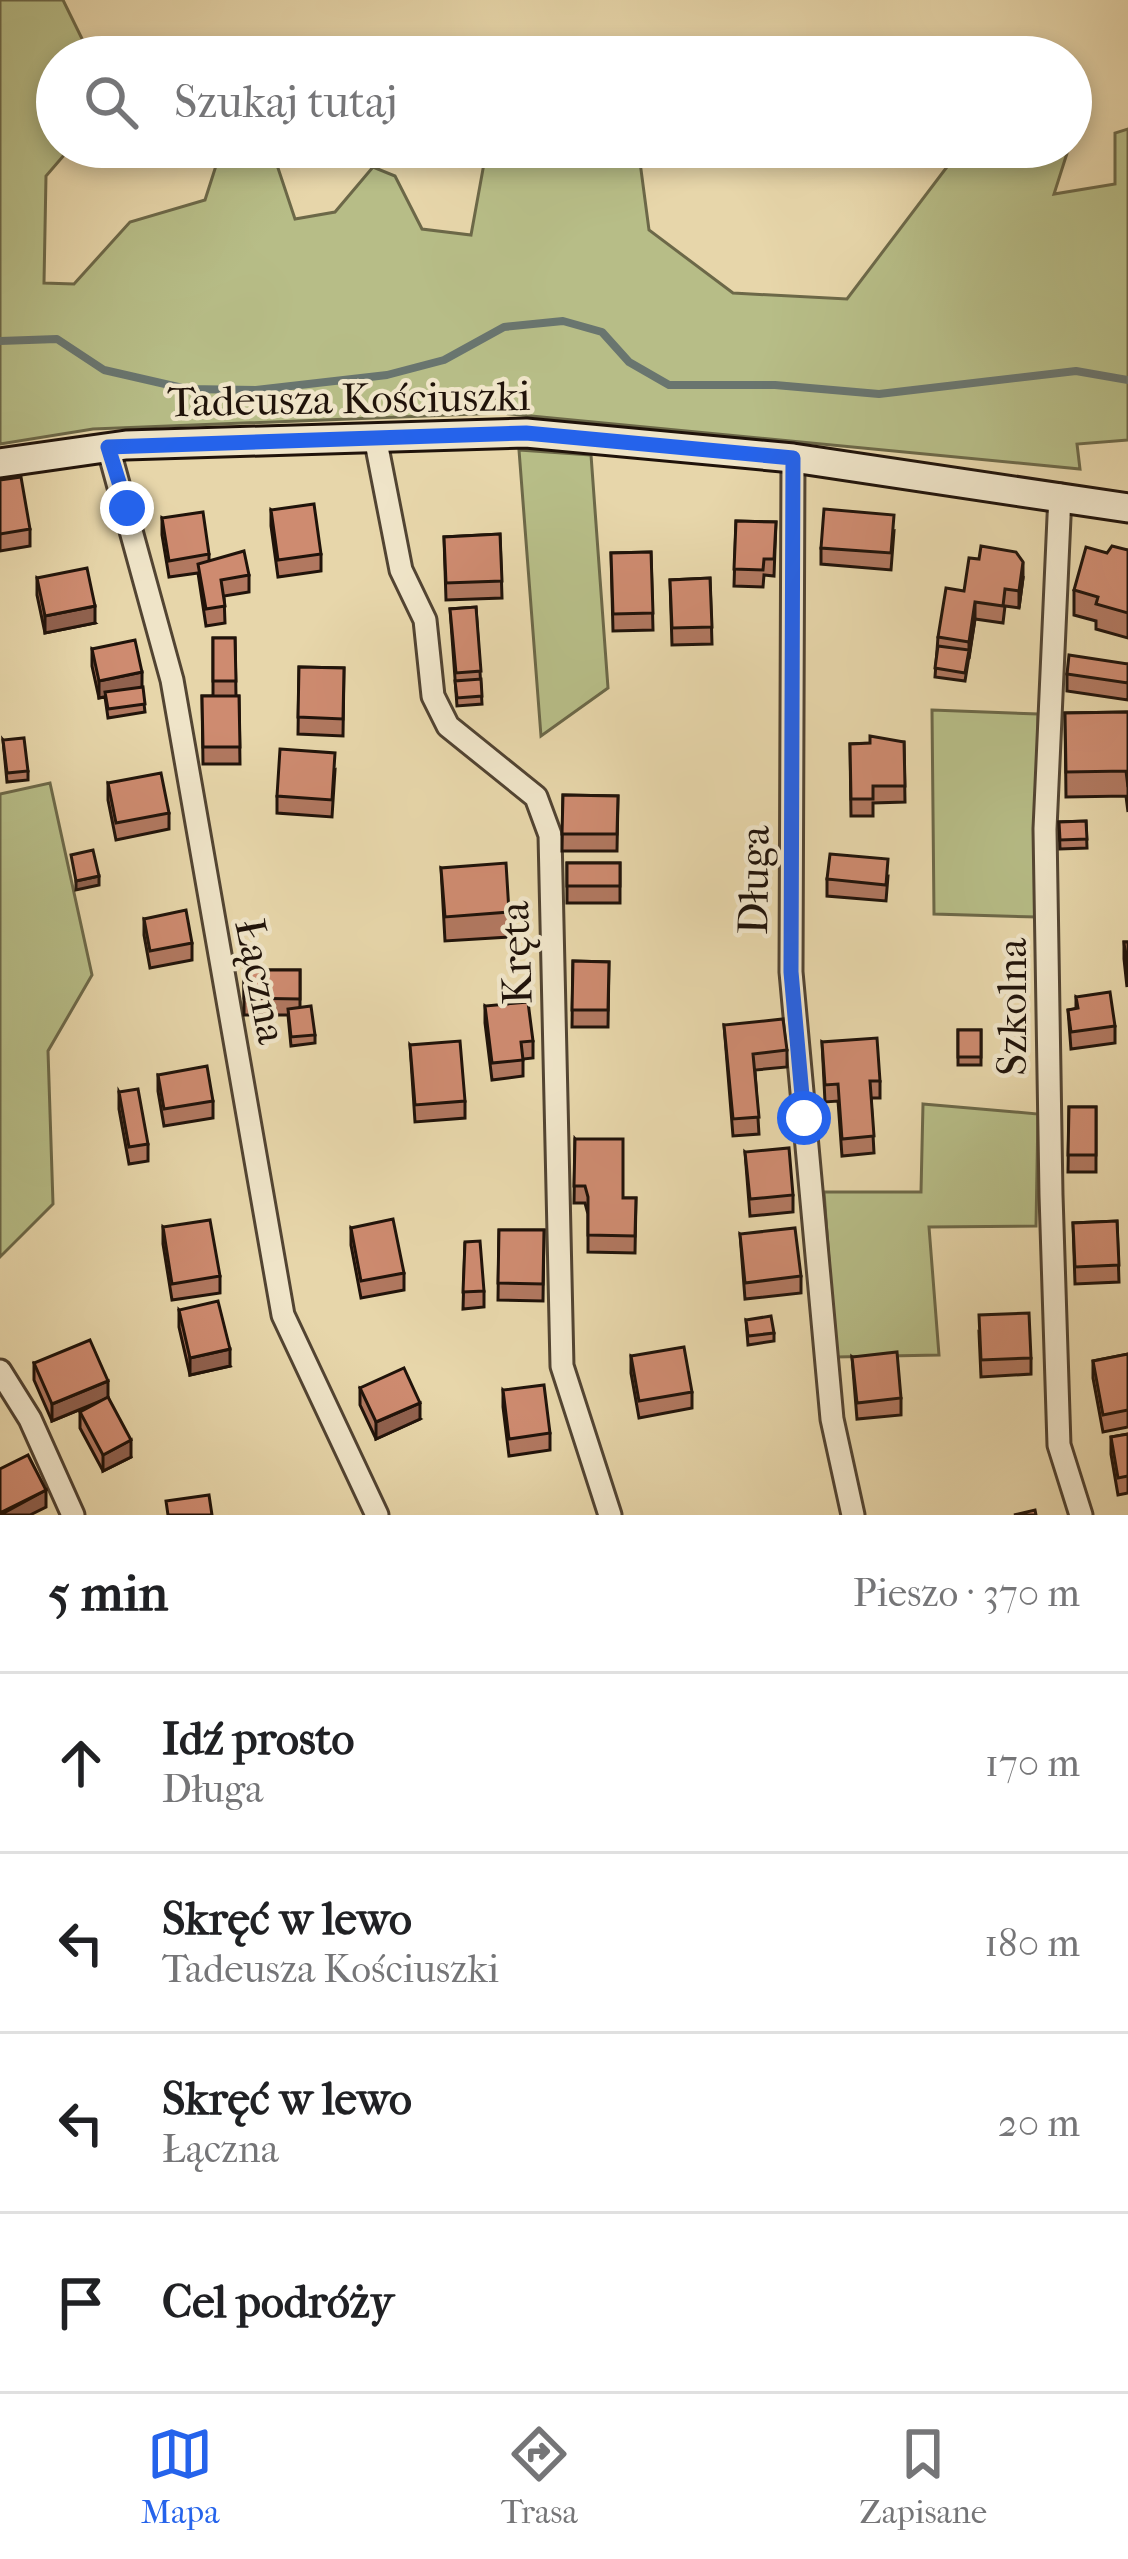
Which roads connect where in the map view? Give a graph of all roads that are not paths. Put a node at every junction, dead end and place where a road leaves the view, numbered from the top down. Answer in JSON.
{"nodes":[{"id":1,"x":375,"y":437,"type":"junction"},
{"id":2,"x":108,"y":447,"type":"junction"},
{"id":3,"x":793,"y":458,"type":"junction"},
{"id":4,"x":0,"y":463,"type":"edge"},
{"id":5,"x":1060,"y":495,"type":"junction"},
{"id":6,"x":1128,"y":508,"type":"edge"},
{"id":7,"x":0,"y":1371,"type":"edge"},
{"id":8,"x":73,"y":1515,"type":"edge"},
{"id":9,"x":377,"y":1515,"type":"edge"},
{"id":10,"x":610,"y":1515,"type":"edge"},
{"id":11,"x":853,"y":1515,"type":"edge"},
{"id":12,"x":1081,"y":1515,"type":"edge"}],
"edges":[{"from":1,"to":2,"type":"street","name":"Tadeusza Kościuszki"},
{"from":1,"to":3,"type":"street","name":"Tadeusza Kościuszki"},
{"from":1,"to":10,"type":"street","name":"Kręta"},
{"from":2,"to":4,"type":"street","name":"Tadeusza Kościuszki"},
{"from":2,"to":9,"type":"street","name":"Łączna"},
{"from":3,"to":5,"type":"street","name":"Tadeusza Kościuszki"},
{"from":3,"to":11,"type":"street","name":"Długa"},
{"from":5,"to":6,"type":"street","name":"Tadeusza Kościuszki"},
{"from":5,"to":12,"type":"street","name":"Szkolna"},
{"from":7,"to":8,"type":"street"}]}
